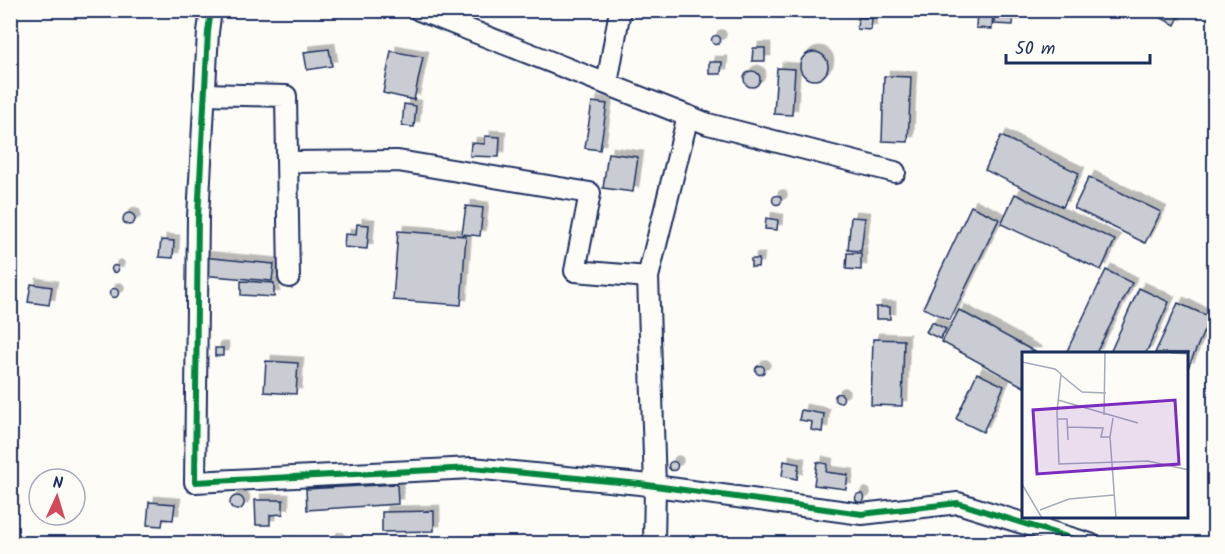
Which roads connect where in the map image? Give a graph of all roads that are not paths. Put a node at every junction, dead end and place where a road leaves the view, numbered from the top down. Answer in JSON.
{"nodes":[{"id":1,"x":212,"y":10,"type":"edge"},
{"id":2,"x":419,"y":10,"type":"edge"},
{"id":3,"x":620,"y":10,"type":"edge"},
{"id":4,"x":607,"y":84,"type":"junction"},
{"id":5,"x":204,"y":94,"type":"junction"},
{"id":6,"x":688,"y":116,"type":"junction"},
{"id":7,"x":288,"y":162,"type":"junction"},
{"id":8,"x":895,"y":172,"type":"dead end"},
{"id":9,"x":289,"y":277,"type":"dead end"},
{"id":10,"x":648,"y":277,"type":"junction"},
{"id":11,"x":655,"y":486,"type":"junction"},
{"id":12,"x":654,"y":543,"type":"edge"},
{"id":13,"x":1090,"y":543,"type":"edge"}],
"edges":[{"from":1,"to":5,"type":"street"},
{"from":2,"to":4,"type":"street"},
{"from":3,"to":4,"type":"street"},
{"from":4,"to":6,"type":"street"},
{"from":5,"to":7,"type":"street"},
{"from":5,"to":11,"type":"street"},
{"from":6,"to":8,"type":"street"},
{"from":6,"to":10,"type":"street"},
{"from":7,"to":9,"type":"street"},
{"from":7,"to":10,"type":"street"},
{"from":10,"to":11,"type":"street"},
{"from":11,"to":12,"type":"street"},
{"from":11,"to":13,"type":"street"}]}
